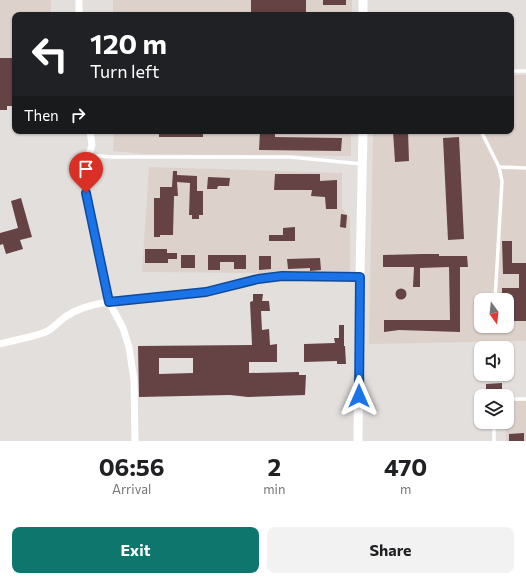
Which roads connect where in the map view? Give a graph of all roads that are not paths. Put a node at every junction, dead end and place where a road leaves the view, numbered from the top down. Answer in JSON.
{"nodes":[{"id":1,"x":79,"y":0,"type":"edge"},
{"id":2,"x":363,"y":0,"type":"edge"},
{"id":3,"x":79,"y":12,"type":"edge"},
{"id":4,"x":363,"y":12,"type":"edge"},
{"id":5,"x":514,"y":71,"type":"edge"},
{"id":6,"x":526,"y":71,"type":"edge"},
{"id":7,"x":90,"y":134,"type":"edge"},
{"id":8,"x":363,"y":134,"type":"edge"},
{"id":9,"x":482,"y":134,"type":"edge"},
{"id":10,"x":89,"y":155,"type":"junction"},
{"id":11,"x":362,"y":164,"type":"junction"},
{"id":12,"x":499,"y":167,"type":"junction"},
{"id":13,"x":526,"y":168,"type":"edge"},
{"id":14,"x":360,"y":277,"type":"junction"},
{"id":15,"x":495,"y":293,"type":"edge"},
{"id":16,"x":109,"y":302,"type":"junction"},
{"id":17,"x":0,"y":344,"type":"edge"},
{"id":18,"x":514,"y":399,"type":"edge"},
{"id":19,"x":526,"y":399,"type":"edge"},
{"id":20,"x":494,"y":429,"type":"edge"},
{"id":21,"x":135,"y":441,"type":"edge"},
{"id":22,"x":358,"y":441,"type":"edge"},
{"id":23,"x":494,"y":441,"type":"edge"}],
"edges":[{"from":1,"to":3,"type":"street"},
{"from":2,"to":4,"type":"street"},
{"from":5,"to":6,"type":"lane"},
{"from":7,"to":10,"type":"street"},
{"from":8,"to":11,"type":"street"},
{"from":9,"to":12,"type":"lane"},
{"from":10,"to":11,"type":"lane"},
{"from":10,"to":16,"type":"street"},
{"from":11,"to":14,"type":"street"},
{"from":12,"to":13,"type":"lane"},
{"from":12,"to":15,"type":"lane"},
{"from":14,"to":16,"type":"lane"},
{"from":14,"to":22,"type":"street"},
{"from":16,"to":17,"type":"street"},
{"from":16,"to":21,"type":"street"},
{"from":18,"to":19,"type":"lane"},
{"from":20,"to":23,"type":"lane"}]}
